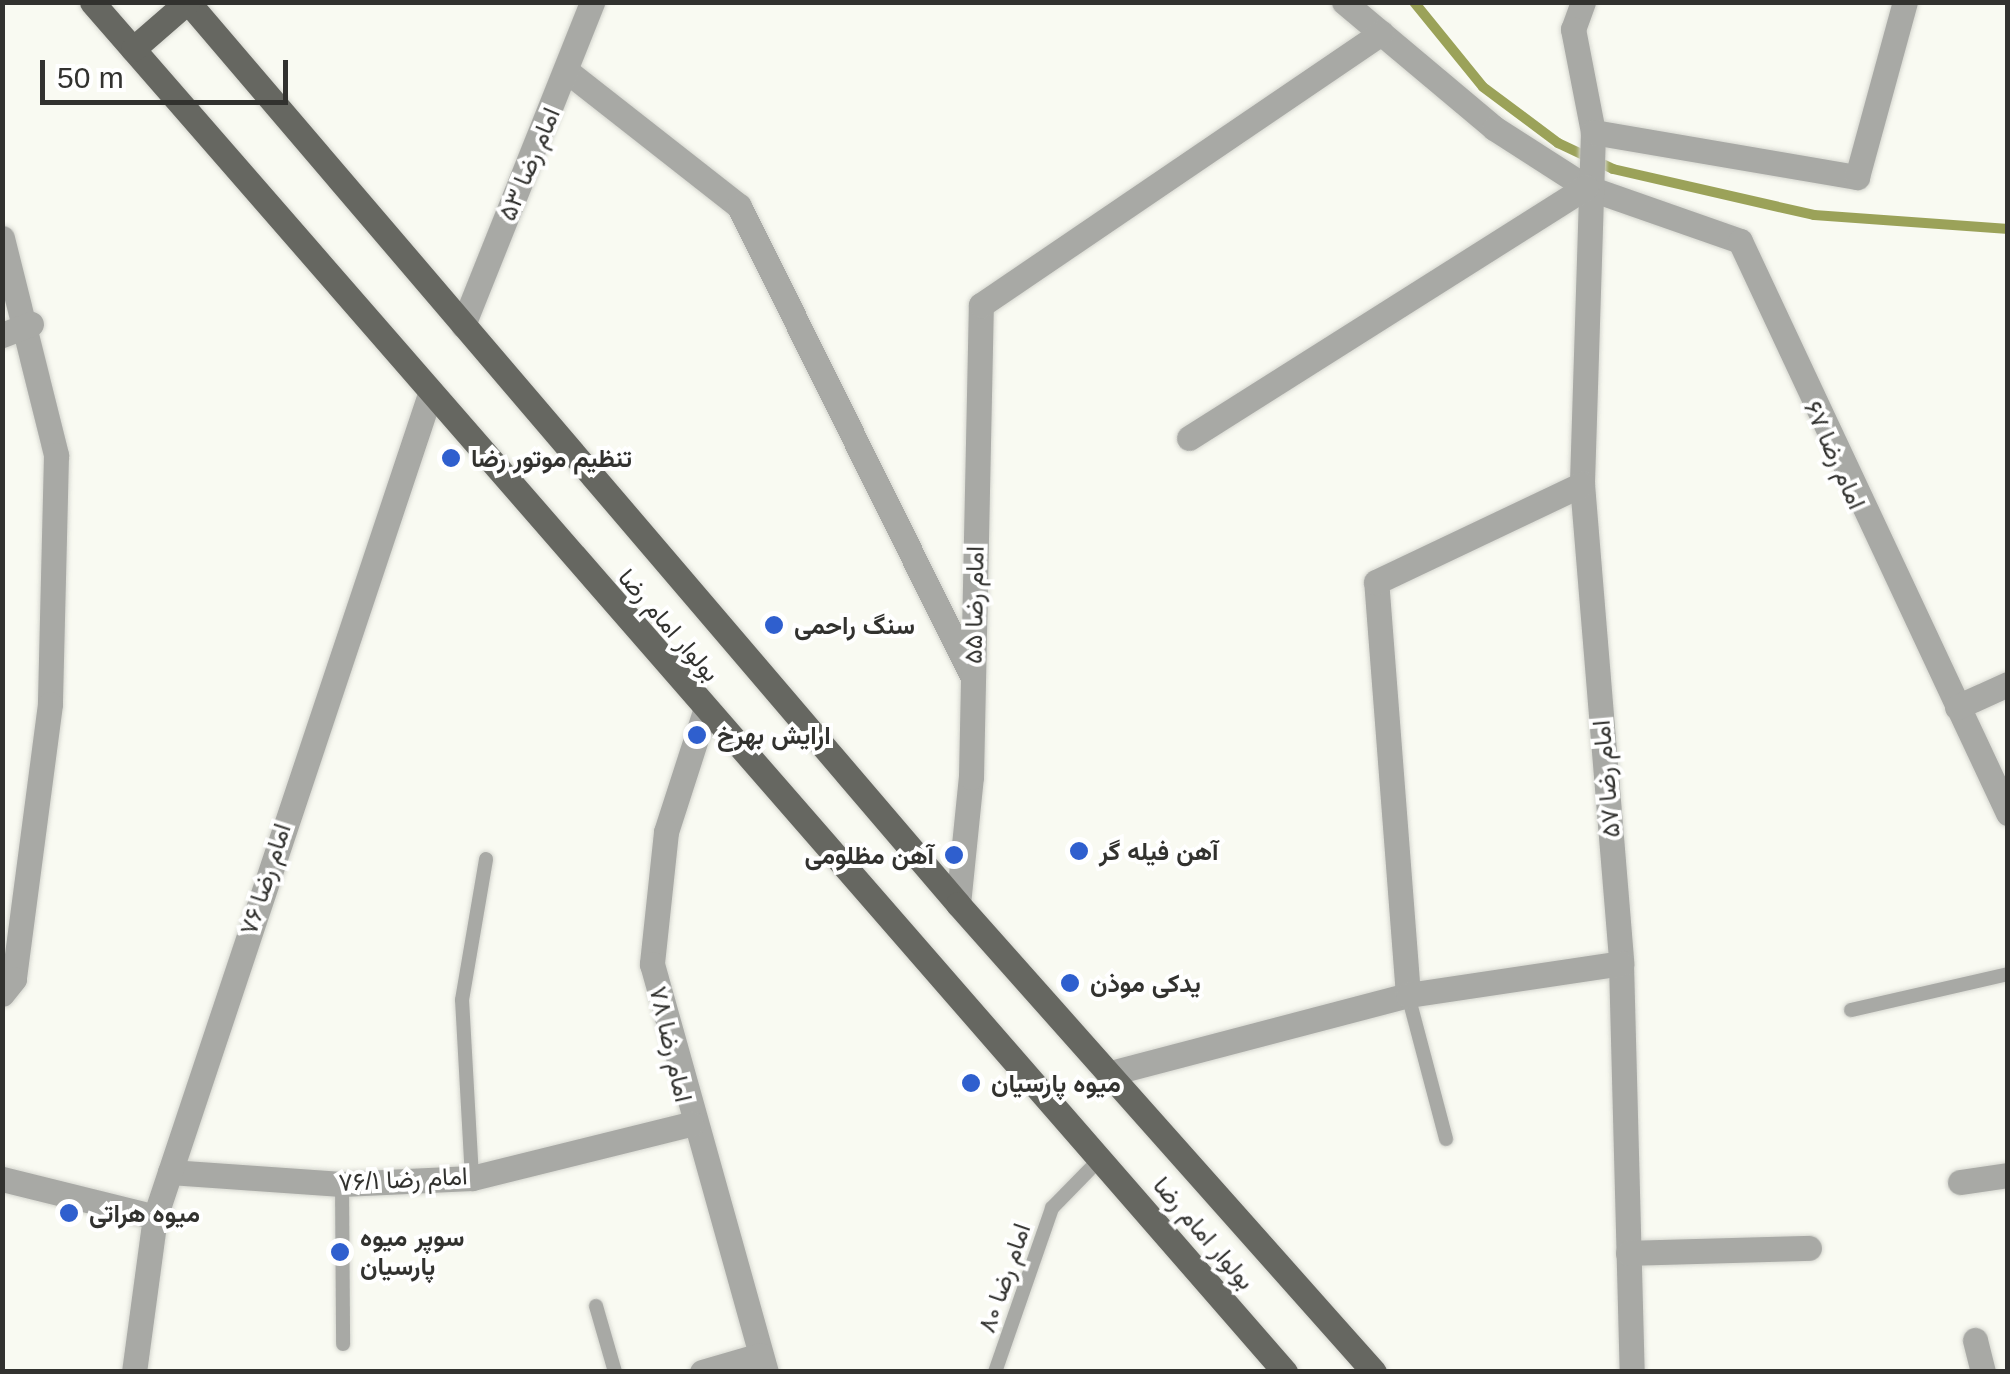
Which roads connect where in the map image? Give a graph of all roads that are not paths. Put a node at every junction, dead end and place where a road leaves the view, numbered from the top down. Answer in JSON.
{"nodes":[{"id":1,"x":92,"y":2,"type":"edge"},
{"id":2,"x":188,"y":2,"type":"edge"},
{"id":3,"x":592,"y":2,"type":"edge"},
{"id":4,"x":1344,"y":2,"type":"edge"},
{"id":5,"x":1583,"y":2,"type":"edge"},
{"id":6,"x":1905,"y":2,"type":"edge"},
{"id":7,"x":1381,"y":33,"type":"junction"},
{"id":8,"x":133,"y":50,"type":"junction"},
{"id":9,"x":568,"y":72,"type":"junction"},
{"id":10,"x":1593,"y":132,"type":"junction"},
{"id":11,"x":1586,"y":187,"type":"junction"},
{"id":12,"x":2,"y":238,"type":"edge"},
{"id":13,"x":30,"y":324,"type":"junction"},
{"id":14,"x":463,"y":325,"type":"junction"},
{"id":15,"x":2,"y":335,"type":"edge"},
{"id":16,"x":430,"y":394,"type":"junction"},
{"id":17,"x":1189,"y":438,"type":"dead end"},
{"id":18,"x":1582,"y":484,"type":"junction"},
{"id":19,"x":973,"y":677,"type":"junction"},
{"id":20,"x":2008,"y":684,"type":"edge"},
{"id":21,"x":1957,"y":708,"type":"junction"},
{"id":22,"x":704,"y":711,"type":"junction"},
{"id":23,"x":2008,"y":813,"type":"edge"},
{"id":24,"x":486,"y":859,"type":"dead end"},
{"id":25,"x":958,"y":904,"type":"junction"},
{"id":26,"x":1621,"y":963,"type":"junction"},
{"id":27,"x":2008,"y":974,"type":"edge"},
{"id":28,"x":2,"y":994,"type":"edge"},
{"id":29,"x":1408,"y":995,"type":"junction"},
{"id":30,"x":1852,"y":1010,"type":"dead end"},
{"id":31,"x":1110,"y":1073,"type":"junction"},
{"id":32,"x":691,"y":1124,"type":"junction"},
{"id":33,"x":1446,"y":1138,"type":"dead end"},
{"id":34,"x":1100,"y":1159,"type":"junction"},
{"id":35,"x":170,"y":1172,"type":"junction"},
{"id":36,"x":2008,"y":1175,"type":"edge"},
{"id":37,"x":2,"y":1178,"type":"edge"},
{"id":38,"x":472,"y":1178,"type":"junction"},
{"id":39,"x":1960,"y":1182,"type":"dead end"},
{"id":40,"x":342,"y":1184,"type":"junction"},
{"id":41,"x":155,"y":1217,"type":"junction"},
{"id":42,"x":1810,"y":1248,"type":"dead end"},
{"id":43,"x":1628,"y":1253,"type":"junction"},
{"id":44,"x":596,"y":1306,"type":"dead end"},
{"id":45,"x":1974,"y":1340,"type":"dead end"},
{"id":46,"x":344,"y":1344,"type":"dead end"},
{"id":47,"x":764,"y":1363,"type":"edge"},
{"id":48,"x":134,"y":1372,"type":"edge"},
{"id":49,"x":616,"y":1372,"type":"edge"},
{"id":50,"x":702,"y":1372,"type":"edge"},
{"id":51,"x":994,"y":1372,"type":"edge"},
{"id":52,"x":1285,"y":1372,"type":"edge"},
{"id":53,"x":1374,"y":1372,"type":"edge"},
{"id":54,"x":1632,"y":1372,"type":"edge"},
{"id":55,"x":1982,"y":1372,"type":"edge"}],
"edges":[{"from":1,"to":8,"type":"main road","name":"بولوار امام رضا"},
{"from":2,"to":8,"type":"main road"},
{"from":2,"to":14,"type":"main road","name":"بولوار امام رضا"},
{"from":3,"to":9,"type":"street","name":"امام رضا ۵۳"},
{"from":4,"to":7,"type":"street","name":"امام رضا ۶۷"},
{"from":5,"to":10,"type":"street","name":"امام رضا ۵۷"},
{"from":6,"to":10,"type":"street"},
{"from":7,"to":11,"type":"street","name":"امام رضا ۶۷"},
{"from":7,"to":19,"type":"street","name":"امام رضا ۵۵"},
{"from":8,"to":16,"type":"main road","name":"بولوار امام رضا"},
{"from":9,"to":14,"type":"street","name":"امام رضا ۵۳"},
{"from":9,"to":19,"type":"street"},
{"from":10,"to":11,"type":"street","name":"امام رضا ۵۷"},
{"from":11,"to":17,"type":"street"},
{"from":11,"to":18,"type":"street","name":"امام رضا ۵۷"},
{"from":11,"to":21,"type":"street","name":"امام رضا ۶۷"},
{"from":12,"to":13,"type":"street"},
{"from":13,"to":15,"type":"street"},
{"from":13,"to":28,"type":"street"},
{"from":14,"to":25,"type":"main road","name":"بولوار امام رضا"},
{"from":16,"to":22,"type":"main road","name":"بولوار امام رضا"},
{"from":16,"to":35,"type":"street","name":"امام رضا ۷۶"},
{"from":18,"to":26,"type":"street","name":"امام رضا ۵۷"},
{"from":18,"to":29,"type":"street"},
{"from":19,"to":25,"type":"street","name":"امام رضا ۵۵"},
{"from":20,"to":21,"type":"street"},
{"from":21,"to":23,"type":"street","name":"امام رضا ۶۷"},
{"from":22,"to":32,"type":"street","name":"امام رضا ۷۸"},
{"from":22,"to":34,"type":"main road","name":"بولوار امام رضا"},
{"from":24,"to":38,"type":"lane"},
{"from":25,"to":31,"type":"main road","name":"بولوار امام رضا"},
{"from":26,"to":29,"type":"street"},
{"from":26,"to":43,"type":"street","name":"امام رضا ۵۷"},
{"from":27,"to":30,"type":"lane"},
{"from":29,"to":31,"type":"street"},
{"from":29,"to":33,"type":"lane"},
{"from":31,"to":53,"type":"main road","name":"بولوار امام رضا"},
{"from":32,"to":38,"type":"street","name":"امام رضا ۷۶/۱"},
{"from":32,"to":47,"type":"street","name":"امام رضا ۷۸"},
{"from":34,"to":51,"type":"lane","name":"امام رضا ۸۰"},
{"from":34,"to":52,"type":"main road","name":"بولوار امام رضا"},
{"from":35,"to":40,"type":"street","name":"امام رضا ۷۶/۱"},
{"from":35,"to":41,"type":"street","name":"امام رضا ۷۶"},
{"from":36,"to":39,"type":"street"},
{"from":37,"to":41,"type":"street"},
{"from":38,"to":40,"type":"street","name":"امام رضا ۷۶/۱"},
{"from":40,"to":46,"type":"lane"},
{"from":41,"to":48,"type":"street","name":"امام رضا ۷۶"},
{"from":42,"to":43,"type":"street"},
{"from":43,"to":54,"type":"street","name":"امام رضا ۵۷"},
{"from":44,"to":49,"type":"lane"},
{"from":45,"to":55,"type":"street"},
{"from":47,"to":50,"type":"street"}]}
